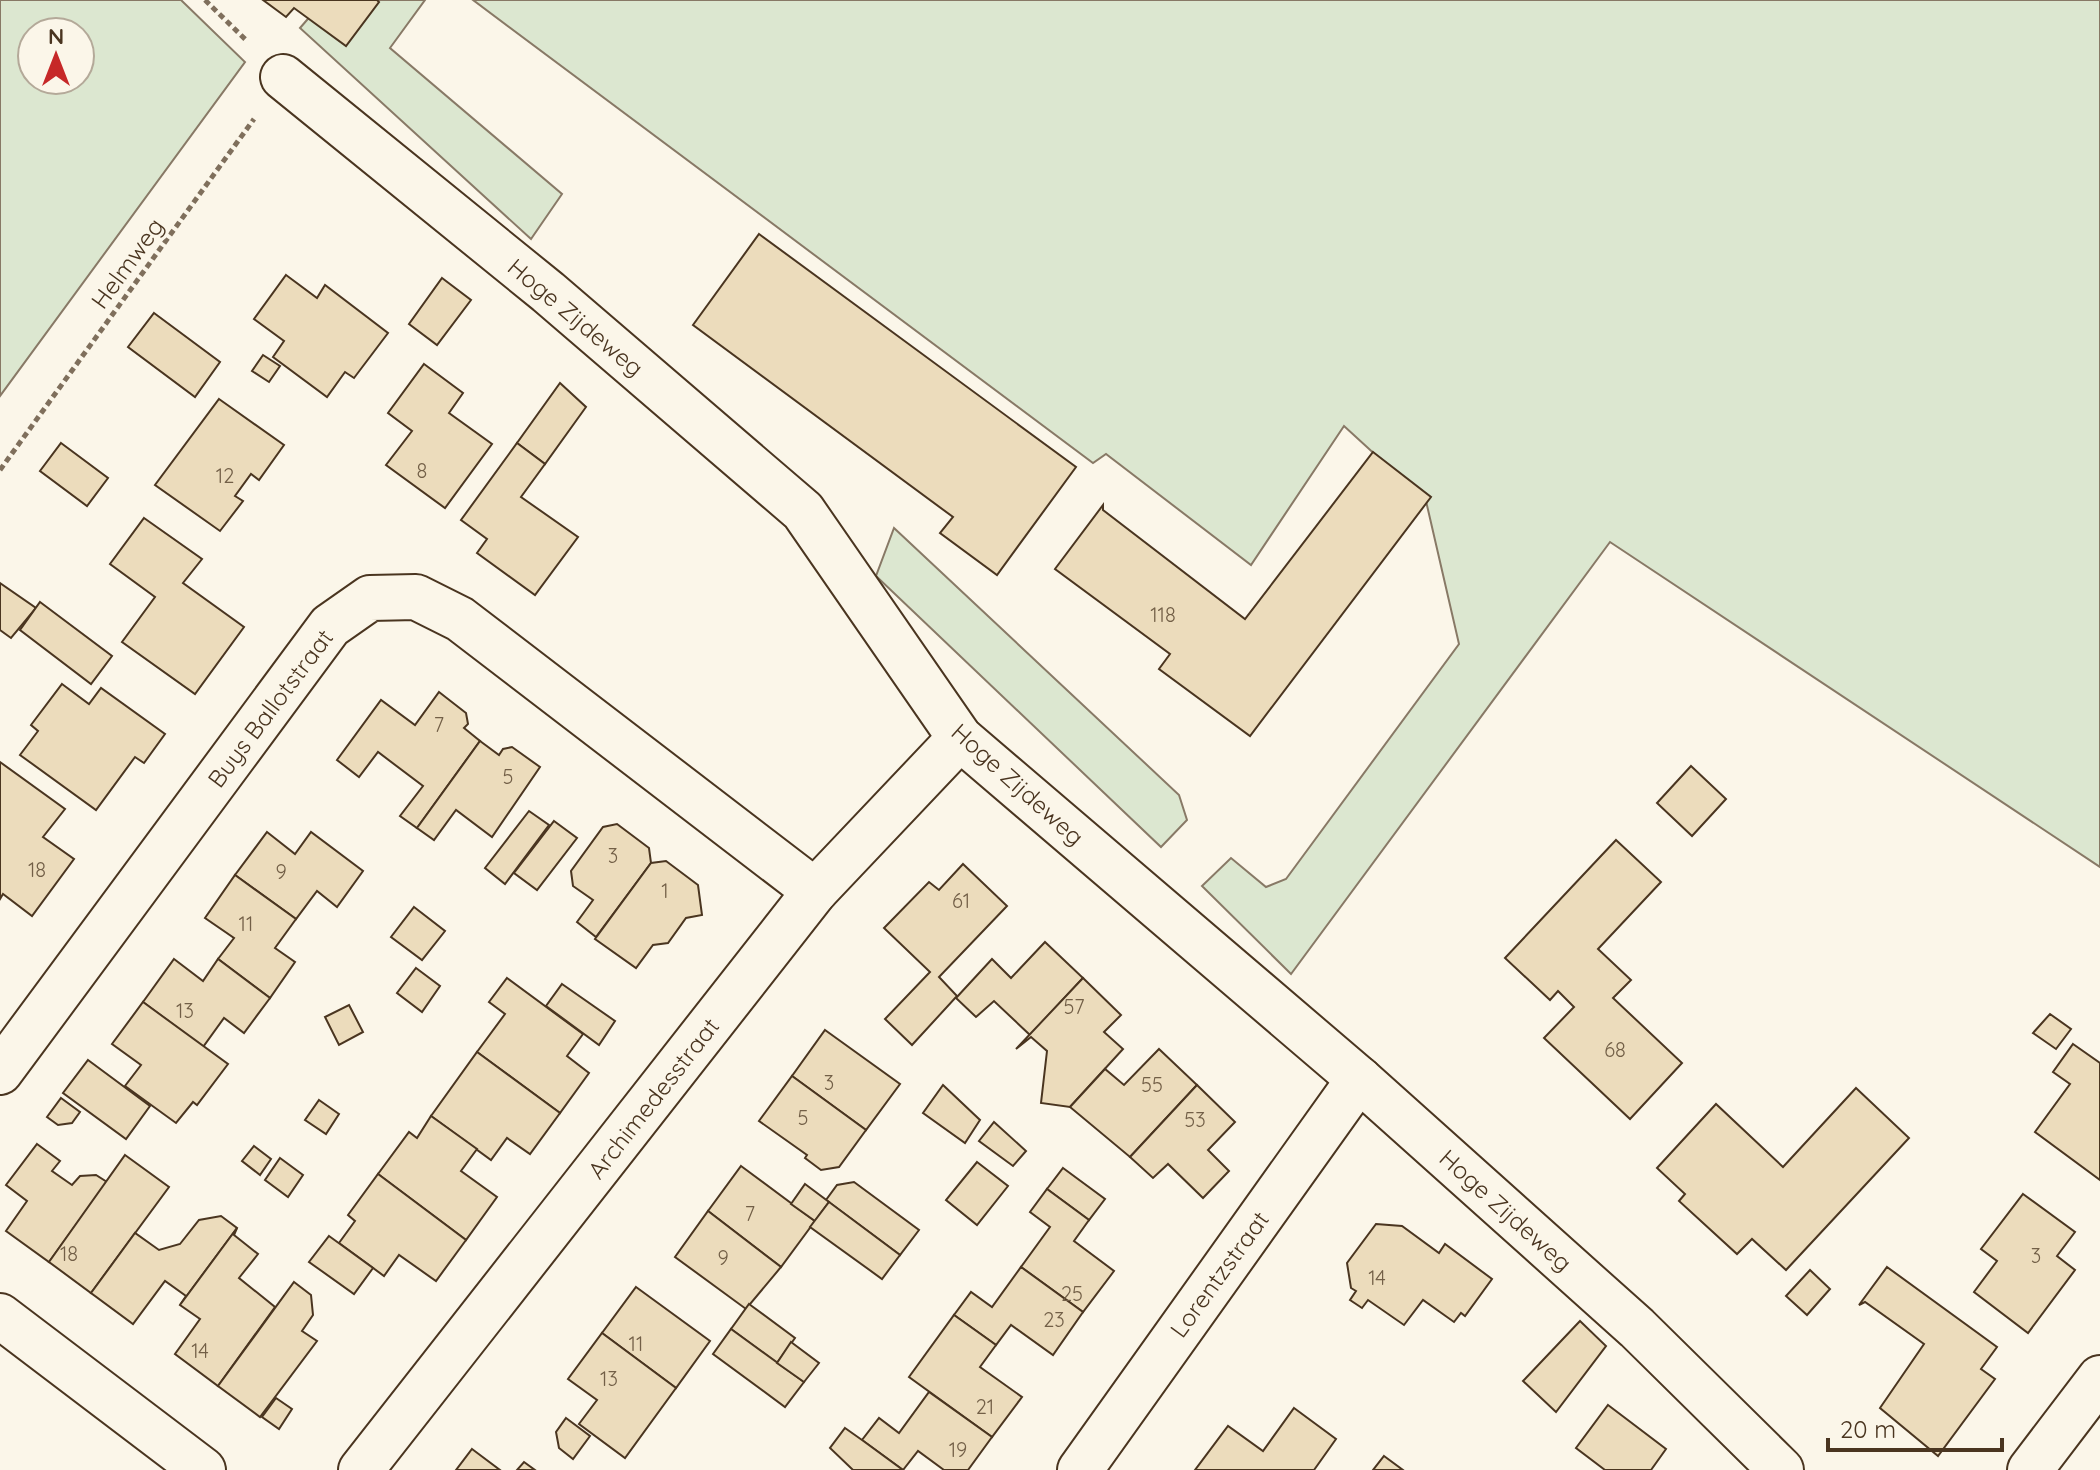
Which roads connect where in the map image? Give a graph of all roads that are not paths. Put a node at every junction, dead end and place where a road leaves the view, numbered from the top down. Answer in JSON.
{"nodes":[{"id":1,"x":283,"y":77,"type":"road end"},
{"id":2,"x":960,"y":738,"type":"junction"},
{"id":3,"x":815,"y":891,"type":"junction"},
{"id":4,"x":0,"y":1072,"type":"edge"},
{"id":5,"x":1359,"y":1079,"type":"junction"},
{"id":6,"x":0,"y":1316,"type":"edge"},
{"id":7,"x":2100,"y":1378,"type":"edge"},
{"id":8,"x":203,"y":1470,"type":"edge"},
{"id":9,"x":361,"y":1470,"type":"edge"},
{"id":10,"x":1080,"y":1470,"type":"edge"},
{"id":11,"x":1781,"y":1470,"type":"edge"},
{"id":12,"x":2030,"y":1470,"type":"edge"}],
"edges":[{"from":1,"to":2,"type":"street","name":"Hoge Zijdeweg"},
{"from":2,"to":3,"type":"street","name":"Archimedesstraat"},
{"from":2,"to":5,"type":"street","name":"Hoge Zijdeweg"},
{"from":3,"to":4,"type":"street","name":"Buys Ballotstraat"},
{"from":3,"to":9,"type":"street","name":"Archimedesstraat"},
{"from":5,"to":10,"type":"street","name":"Lorentzstraat"},
{"from":5,"to":11,"type":"street","name":"Hoge Zijdeweg"},
{"from":6,"to":8,"type":"street"},
{"from":7,"to":12,"type":"street"}]}
